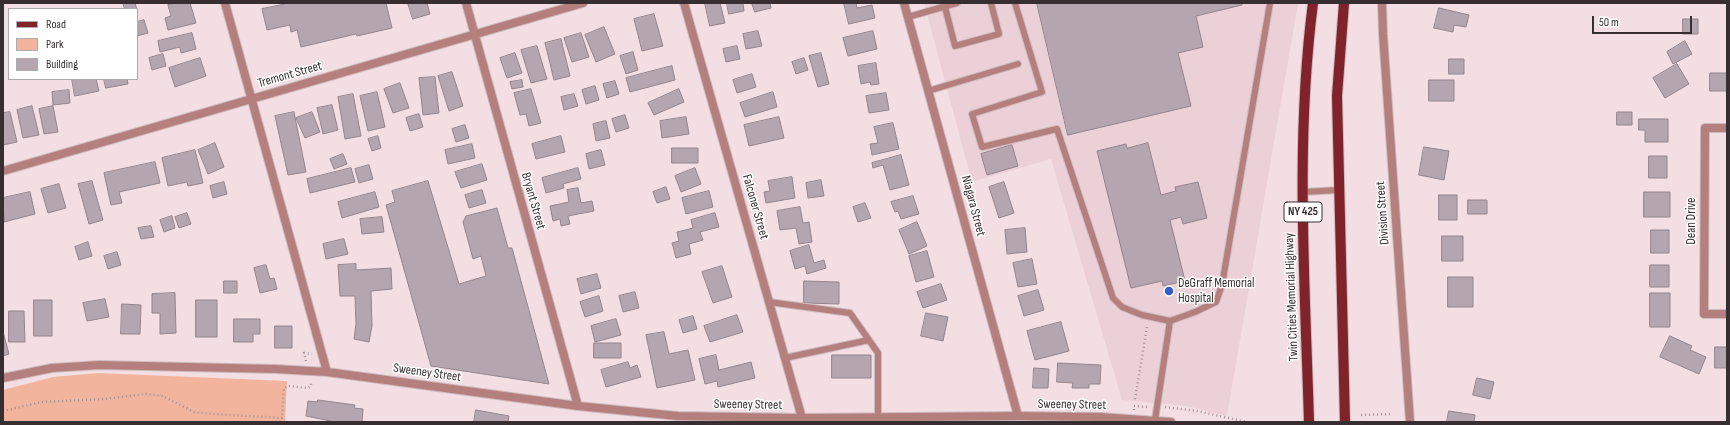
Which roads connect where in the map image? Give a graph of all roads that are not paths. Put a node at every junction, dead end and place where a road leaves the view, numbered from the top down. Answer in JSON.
{"nodes":[{"id":1,"x":225,"y":3,"type":"edge"},
{"id":2,"x":466,"y":3,"type":"edge"},
{"id":3,"x":583,"y":3,"type":"edge"},
{"id":4,"x":684,"y":3,"type":"edge"},
{"id":5,"x":904,"y":3,"type":"edge"},
{"id":6,"x":957,"y":3,"type":"edge"},
{"id":7,"x":991,"y":3,"type":"edge"},
{"id":8,"x":1015,"y":3,"type":"edge"},
{"id":9,"x":1270,"y":3,"type":"edge"},
{"id":10,"x":1312,"y":3,"type":"edge"},
{"id":11,"x":1344,"y":3,"type":"edge"},
{"id":12,"x":1350,"y":3,"type":"edge"},
{"id":13,"x":1382,"y":3,"type":"edge"},
{"id":14,"x":944,"y":7,"type":"junction"},
{"id":15,"x":908,"y":17,"type":"junction"},
{"id":16,"x":1342,"y":25,"type":"junction"},
{"id":17,"x":474,"y":34,"type":"junction"},
{"id":18,"x":1018,"y":64,"type":"dead end"},
{"id":19,"x":928,"y":91,"type":"junction"},
{"id":20,"x":251,"y":99,"type":"junction"},
{"id":21,"x":1727,"y":128,"type":"edge"},
{"id":22,"x":3,"y":171,"type":"edge"},
{"id":23,"x":1339,"y":190,"type":"junction"},
{"id":24,"x":1303,"y":192,"type":"junction"},
{"id":25,"x":769,"y":302,"type":"junction"},
{"id":26,"x":1727,"y":314,"type":"edge"},
{"id":27,"x":1170,"y":321,"type":"junction"},
{"id":28,"x":868,"y":340,"type":"junction"},
{"id":29,"x":785,"y":358,"type":"junction"},
{"id":30,"x":327,"y":372,"type":"junction"},
{"id":31,"x":3,"y":378,"type":"edge"},
{"id":32,"x":578,"y":406,"type":"junction"},
{"id":33,"x":1018,"y":416,"type":"junction"},
{"id":34,"x":802,"y":418,"type":"junction"},
{"id":35,"x":878,"y":418,"type":"junction"},
{"id":36,"x":1155,"y":420,"type":"junction"},
{"id":37,"x":1171,"y":422,"type":"edge"},
{"id":38,"x":1309,"y":422,"type":"edge"},
{"id":39,"x":1345,"y":422,"type":"edge"},
{"id":40,"x":1410,"y":422,"type":"edge"}],
"edges":[{"from":1,"to":20,"type":"street"},
{"from":2,"to":17,"type":"street","name":"Bryant Street"},
{"from":3,"to":17,"type":"street","name":"Tremont Street"},
{"from":4,"to":25,"type":"street","name":"Falconer Street"},
{"from":5,"to":15,"type":"street","name":"Niagara Street"},
{"from":6,"to":14,"type":"lane"},
{"from":7,"to":14,"type":"lane"},
{"from":8,"to":27,"type":"lane"},
{"from":9,"to":27,"type":"lane"},
{"from":10,"to":24,"type":"main road","name":"Twin Cities Memorial Highway","number":"NY 425"},
{"from":11,"to":16,"type":"main road","number":"NY 425"},
{"from":12,"to":16,"type":"main road"},
{"from":13,"to":40,"type":"street","name":"Division Street"},
{"from":14,"to":15,"type":"lane"},
{"from":15,"to":19,"type":"street","name":"Niagara Street"},
{"from":16,"to":23,"type":"main road","number":"NY 425"},
{"from":17,"to":20,"type":"street","name":"Tremont Street"},
{"from":17,"to":32,"type":"street","name":"Bryant Street"},
{"from":18,"to":19,"type":"lane"},
{"from":19,"to":33,"type":"street","name":"Niagara Street"},
{"from":20,"to":22,"type":"street","name":"Tremont Street"},
{"from":20,"to":30,"type":"street"},
{"from":21,"to":26,"type":"street","name":"Dean Drive"},
{"from":23,"to":24,"type":"lane"},
{"from":23,"to":39,"type":"main road","number":"NY 425"},
{"from":24,"to":38,"type":"main road","name":"Twin Cities Memorial Highway","number":"NY 425"},
{"from":25,"to":28,"type":"lane"},
{"from":25,"to":29,"type":"street","name":"Falconer Street"},
{"from":27,"to":36,"type":"lane"},
{"from":28,"to":29,"type":"lane"},
{"from":28,"to":35,"type":"lane"},
{"from":29,"to":34,"type":"street","name":"Falconer Street"},
{"from":30,"to":31,"type":"street","name":"Sweeney Street"},
{"from":30,"to":32,"type":"street","name":"Sweeney Street"},
{"from":32,"to":34,"type":"street","name":"Sweeney Street"},
{"from":33,"to":35,"type":"street","name":"Sweeney Street"},
{"from":33,"to":36,"type":"street","name":"Sweeney Street"},
{"from":34,"to":35,"type":"street","name":"Sweeney Street"},
{"from":36,"to":37,"type":"street","name":"Sweeney Street"}]}
